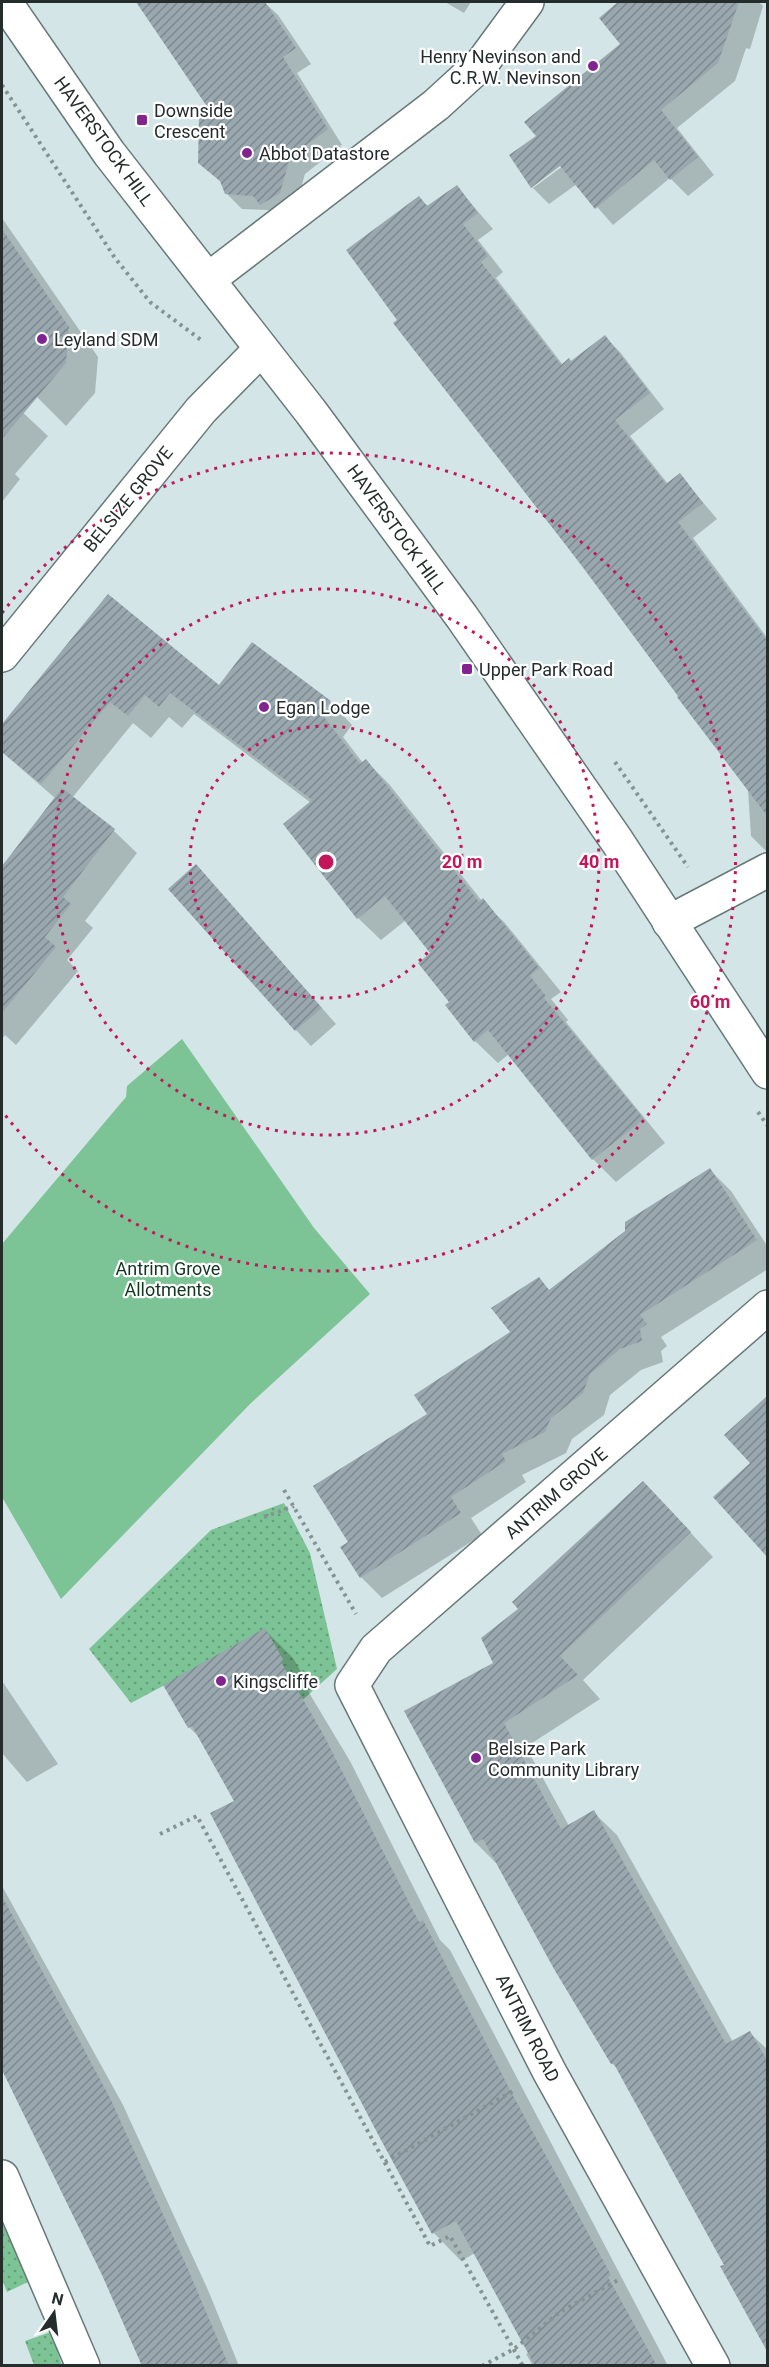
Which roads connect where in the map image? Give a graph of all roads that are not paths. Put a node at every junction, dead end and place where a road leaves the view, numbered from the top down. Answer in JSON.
{"nodes":[{"id":1,"x":5,"y":2,"type":"edge"},
{"id":2,"x":527,"y":2,"type":"edge"},
{"id":3,"x":209,"y":279,"type":"junction"},
{"id":4,"x":261,"y":349,"type":"junction"},
{"id":5,"x":2,"y":655,"type":"edge"},
{"id":6,"x":768,"y":870,"type":"edge"},
{"id":7,"x":669,"y":921,"type":"junction"},
{"id":8,"x":768,"y":1072,"type":"edge"},
{"id":9,"x":768,"y":1306,"type":"edge"},
{"id":10,"x":352,"y":1685,"type":"joint"},
{"id":11,"x":2,"y":2177,"type":"edge"},
{"id":12,"x":82,"y":2366,"type":"edge"},
{"id":13,"x":713,"y":2366,"type":"edge"}],
"edges":[{"from":1,"to":3,"type":"street","name":"HAVERSTOCK HILL"},
{"from":2,"to":3,"type":"street"},
{"from":3,"to":4,"type":"street","name":"HAVERSTOCK HILL"},
{"from":4,"to":5,"type":"street","name":"BELSIZE GROVE"},
{"from":4,"to":7,"type":"street","name":"HAVERSTOCK HILL"},
{"from":6,"to":7,"type":"street"},
{"from":7,"to":8,"type":"street","name":"HAVERSTOCK HILL"},
{"from":9,"to":10,"type":"street","name":"ANTRIM GROVE"},
{"from":10,"to":13,"type":"street","name":"ANTRIM ROAD"},
{"from":11,"to":12,"type":"street"}]}
